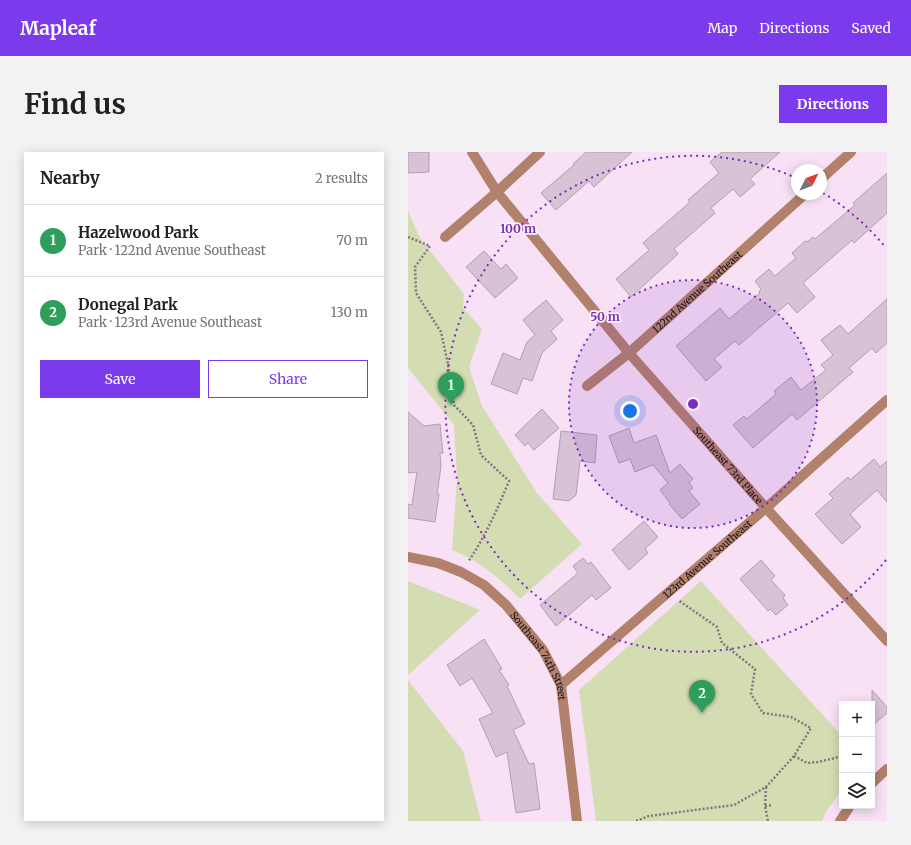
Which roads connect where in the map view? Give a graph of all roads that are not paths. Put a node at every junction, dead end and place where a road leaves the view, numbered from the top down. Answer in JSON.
{"nodes":[{"id":1,"x":472,"y":152,"type":"edge"},
{"id":2,"x":540,"y":152,"type":"edge"},
{"id":3,"x":851,"y":152,"type":"edge"},
{"id":4,"x":827,"y":174,"type":"edge"},
{"id":5,"x":497,"y":192,"type":"junction"},
{"id":6,"x":798,"y":200,"type":"edge"},
{"id":7,"x":445,"y":236,"type":"dead end"},
{"id":8,"x":629,"y":353,"type":"junction"},
{"id":9,"x":587,"y":386,"type":"dead end"},
{"id":10,"x":887,"y":400,"type":"edge"},
{"id":11,"x":766,"y":508,"type":"junction"},
{"id":12,"x":408,"y":557,"type":"edge"},
{"id":13,"x":887,"y":641,"type":"edge"},
{"id":14,"x":561,"y":684,"type":"junction"},
{"id":15,"x":887,"y":769,"type":"edge"},
{"id":16,"x":875,"y":780,"type":"edge"},
{"id":17,"x":848,"y":809,"type":"edge"},
{"id":18,"x":577,"y":821,"type":"edge"},
{"id":19,"x":840,"y":821,"type":"edge"}],
"edges":[{"from":1,"to":5,"type":"street","name":"Southeast 73rd Place"},
{"from":2,"to":5,"type":"street"},
{"from":3,"to":4,"type":"street"},
{"from":5,"to":7,"type":"street"},
{"from":5,"to":8,"type":"street","name":"Southeast 73rd Place"},
{"from":6,"to":8,"type":"street","name":"122nd Avenue Southeast"},
{"from":8,"to":9,"type":"street","name":"122nd Avenue Southeast"},
{"from":8,"to":11,"type":"street","name":"Southeast 73rd Place"},
{"from":10,"to":11,"type":"street","name":"123rd Avenue Southeast"},
{"from":11,"to":13,"type":"street","name":"Southeast 73rd Place"},
{"from":11,"to":14,"type":"street","name":"123rd Avenue Southeast"},
{"from":12,"to":14,"type":"street","name":"Southeast 74th Street"},
{"from":14,"to":18,"type":"street","name":"Southeast 74th Street"},
{"from":15,"to":16,"type":"street"},
{"from":17,"to":19,"type":"street"}]}
